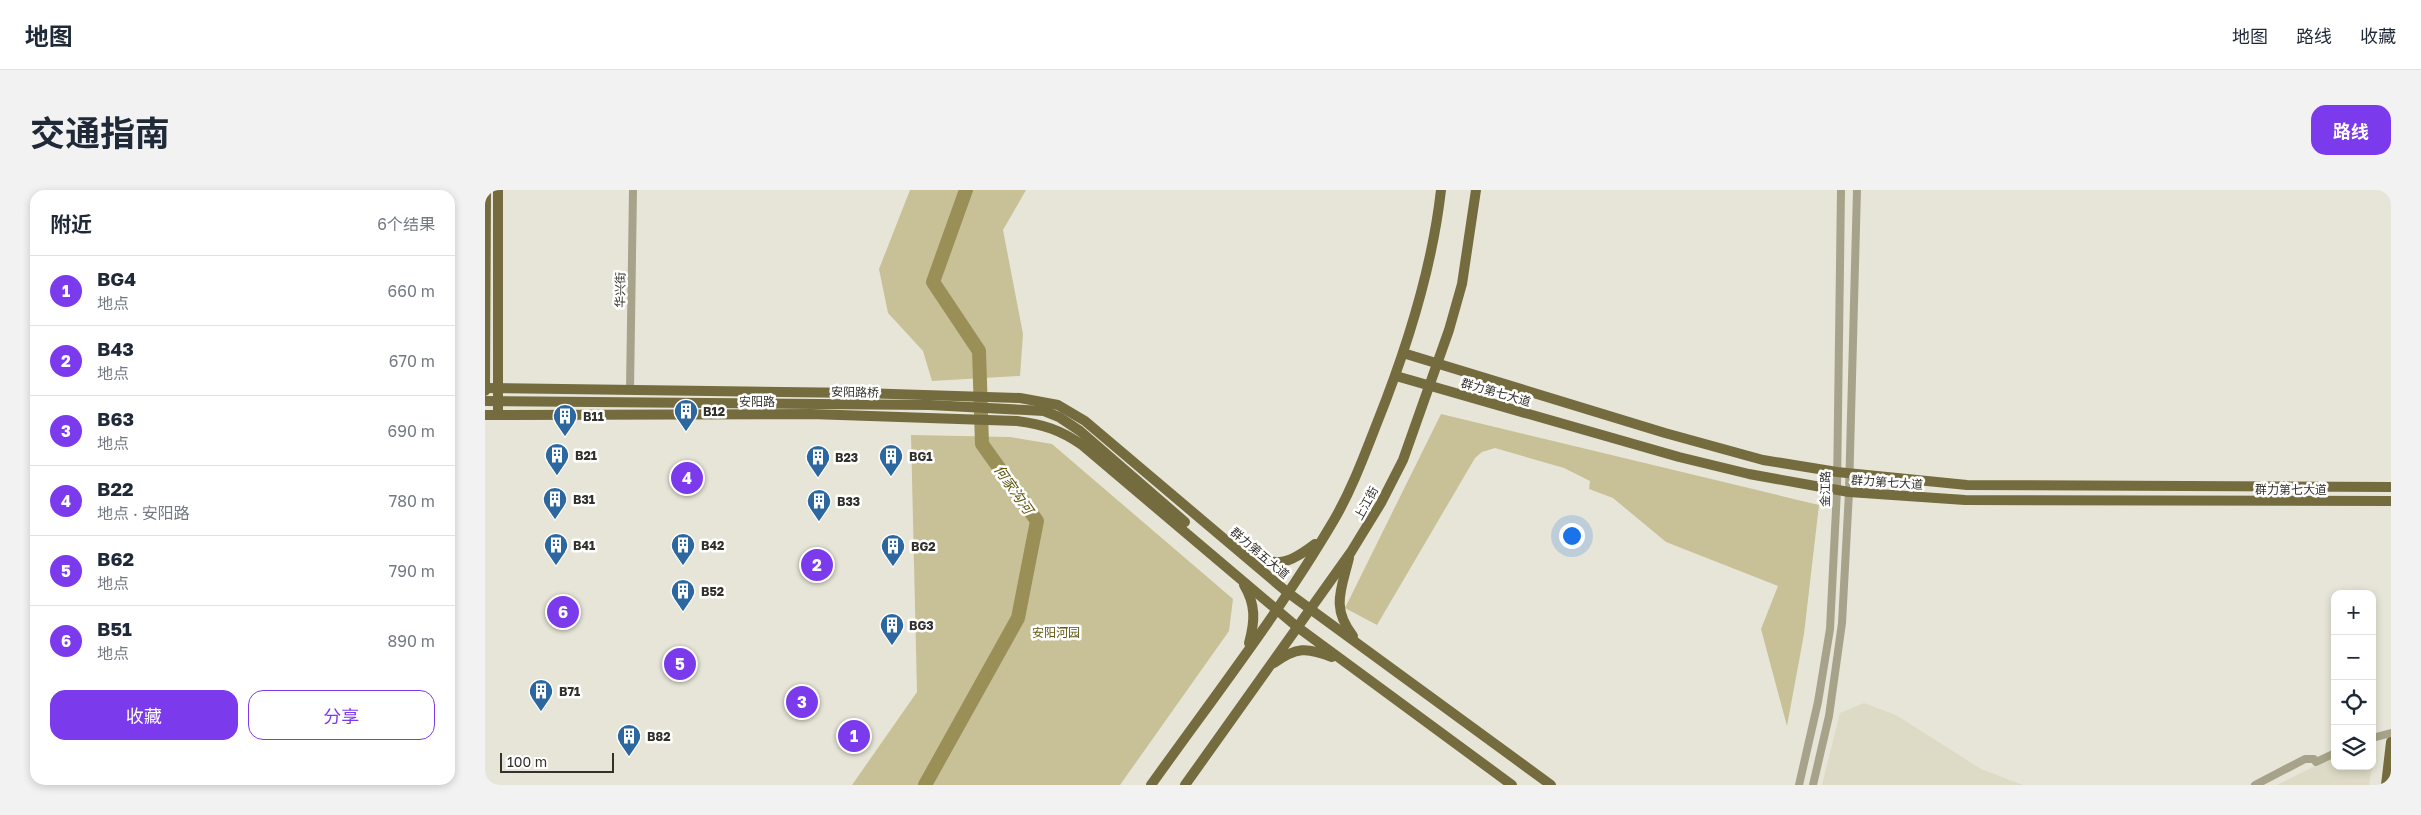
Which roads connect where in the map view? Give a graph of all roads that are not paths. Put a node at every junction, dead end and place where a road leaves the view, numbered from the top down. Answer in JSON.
{"nodes":[{"id":1,"x":486,"y":190,"type":"edge"},
{"id":2,"x":498,"y":190,"type":"edge"},
{"id":3,"x":633,"y":190,"type":"edge"},
{"id":4,"x":1441,"y":190,"type":"edge"},
{"id":5,"x":1476,"y":190,"type":"edge"},
{"id":6,"x":1841,"y":190,"type":"edge"},
{"id":7,"x":1857,"y":190,"type":"edge"},
{"id":8,"x":485,"y":268,"type":"edge"},
{"id":9,"x":1403,"y":353,"type":"junction"},
{"id":10,"x":1437,"y":364,"type":"junction"},
{"id":11,"x":1396,"y":376,"type":"junction"},
{"id":12,"x":1429,"y":386,"type":"junction"},
{"id":13,"x":485,"y":389,"type":"edge"},
{"id":14,"x":499,"y":389,"type":"junction"},
{"id":15,"x":630,"y":390,"type":"junction"},
{"id":16,"x":937,"y":396,"type":"joint"},
{"id":17,"x":485,"y":401,"type":"edge"},
{"id":18,"x":485,"y":415,"type":"edge"},
{"id":19,"x":498,"y":415,"type":"junction"},
{"id":20,"x":1837,"y":472,"type":"junction"},
{"id":21,"x":1850,"y":474,"type":"junction"},
{"id":22,"x":2391,"y":487,"type":"edge"},
{"id":23,"x":1837,"y":490,"type":"junction"},
{"id":24,"x":1849,"y":492,"type":"junction"},
{"id":25,"x":2391,"y":501,"type":"edge"},
{"id":26,"x":1322,"y":539,"type":"junction"},
{"id":27,"x":1351,"y":552,"type":"junction"},
{"id":28,"x":1244,"y":556,"type":"junction"},
{"id":29,"x":1216,"y":558,"type":"junction"},
{"id":30,"x":1239,"y":578,"type":"junction"},
{"id":31,"x":1287,"y":592,"type":"junction"},
{"id":32,"x":1277,"y":609,"type":"junction"},
{"id":33,"x":1310,"y":609,"type":"junction"},
{"id":34,"x":1297,"y":626,"type":"junction"},
{"id":35,"x":1361,"y":647,"type":"junction"},
{"id":36,"x":1247,"y":650,"type":"junction"},
{"id":37,"x":1345,"y":662,"type":"junction"},
{"id":38,"x":1267,"y":668,"type":"junction"},
{"id":39,"x":2391,"y":733,"type":"edge"},
{"id":40,"x":2376,"y":737,"type":"edge"},
{"id":41,"x":2391,"y":742,"type":"edge"},
{"id":42,"x":2331,"y":755,"type":"edge"},
{"id":43,"x":1151,"y":785,"type":"edge"},
{"id":44,"x":1185,"y":785,"type":"edge"},
{"id":45,"x":1513,"y":785,"type":"edge"},
{"id":46,"x":1551,"y":785,"type":"edge"},
{"id":47,"x":1799,"y":785,"type":"edge"},
{"id":48,"x":1813,"y":785,"type":"edge"},
{"id":49,"x":2255,"y":785,"type":"edge"},
{"id":50,"x":2386,"y":785,"type":"edge"}],
"edges":[{"from":1,"to":8,"type":"main road"},
{"from":2,"to":14,"type":"main road"},
{"from":3,"to":15,"type":"street","name":"华兴街"},
{"from":4,"to":9,"type":"main road","name":"上江街"},
{"from":5,"to":10,"type":"main road","name":"上江街"},
{"from":6,"to":20,"type":"street","name":"金江路"},
{"from":7,"to":21,"type":"street","name":"金江路"},
{"from":8,"to":13,"type":"main road"},
{"from":9,"to":10,"type":"main road","name":"群力第七大道"},
{"from":9,"to":11,"type":"main road","name":"上江街"},
{"from":10,"to":12,"type":"main road","name":"上江街"},
{"from":10,"to":20,"type":"main road","name":"群力第七大道"},
{"from":11,"to":12,"type":"main road","name":"群力第七大道"},
{"from":11,"to":26,"type":"main road","name":"上江街"},
{"from":12,"to":23,"type":"main road","name":"群力第七大道"},
{"from":12,"to":27,"type":"main road","name":"上江街"},
{"from":13,"to":14,"type":"main road","name":"安阳路"},
{"from":14,"to":15,"type":"main road","name":"安阳路"},
{"from":14,"to":19,"type":"main road"},
{"from":15,"to":16,"type":"main road","name":"安阳路"},
{"from":16,"to":28,"type":"main road","name":"群力第五大道"},
{"from":17,"to":29,"type":"main road","name":"安阳路桥","bridge":true},
{"from":18,"to":19,"type":"main road","name":"安阳路"},
{"from":19,"to":29,"type":"main road","name":"安阳路"},
{"from":20,"to":21,"type":"main road","name":"群力第七大道"},
{"from":20,"to":23,"type":"street","name":"金江路"},
{"from":21,"to":22,"type":"main road","name":"群力第七大道"},
{"from":21,"to":24,"type":"street","name":"金江路"},
{"from":23,"to":24,"type":"main road","name":"群力第七大道"},
{"from":23,"to":47,"type":"street","name":"金江路"},
{"from":24,"to":25,"type":"main road","name":"群力第七大道"},
{"from":24,"to":48,"type":"street","name":"金江路"},
{"from":26,"to":28,"type":"main road"},
{"from":26,"to":31,"type":"main road","name":"上江街"},
{"from":27,"to":33,"type":"main road","name":"上江街"},
{"from":27,"to":35,"type":"main road"},
{"from":28,"to":31,"type":"main road","name":"群力第五大道"},
{"from":29,"to":30,"type":"main road"},
{"from":30,"to":32,"type":"main road"},
{"from":30,"to":36,"type":"main road"},
{"from":31,"to":32,"type":"main road","name":"上江街"},
{"from":31,"to":33,"type":"main road","name":"群力第五大道"},
{"from":32,"to":34,"type":"main road"},
{"from":32,"to":36,"type":"main road","name":"上江街"},
{"from":33,"to":34,"type":"main road","name":"上江街"},
{"from":33,"to":35,"type":"main road","name":"群力第五大道"},
{"from":34,"to":37,"type":"main road"},
{"from":34,"to":38,"type":"main road","name":"上江街"},
{"from":35,"to":46,"type":"main road","name":"群力第五大道"},
{"from":36,"to":43,"type":"main road","name":"上江街"},
{"from":37,"to":38,"type":"main road"},
{"from":37,"to":45,"type":"main road"},
{"from":38,"to":44,"type":"main road","name":"上江街"},
{"from":39,"to":40,"type":"street"},
{"from":41,"to":50,"type":"main road"},
{"from":42,"to":49,"type":"street"}]}
